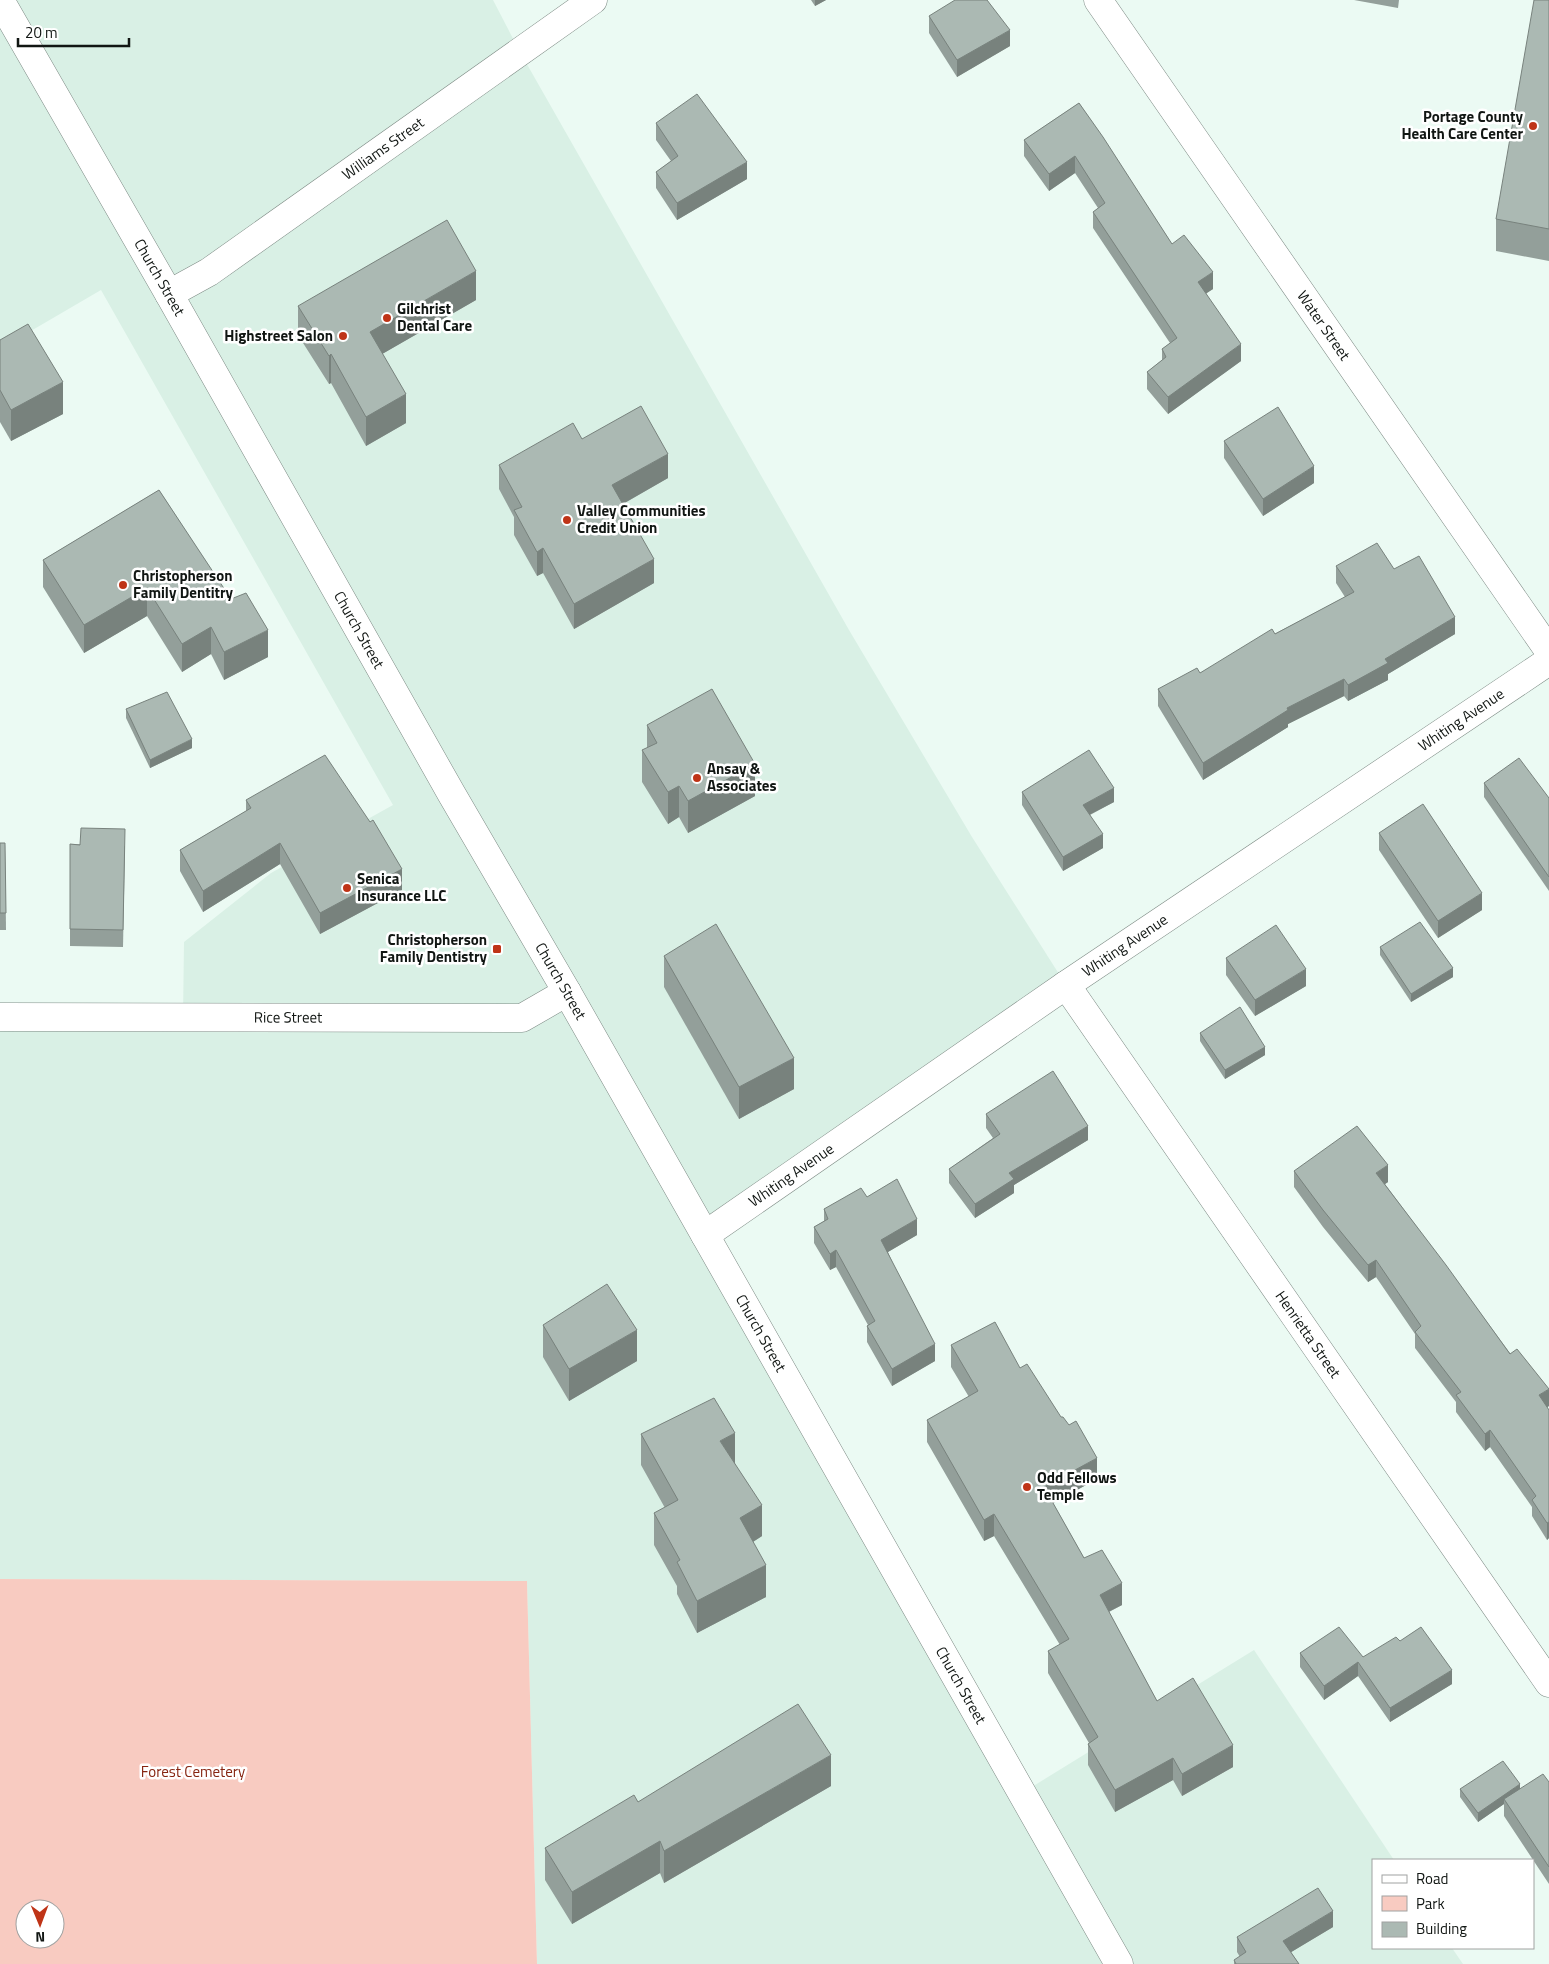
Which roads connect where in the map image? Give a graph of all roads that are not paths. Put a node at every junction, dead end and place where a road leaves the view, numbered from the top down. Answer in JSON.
{"nodes":[{"id":1,"x":0,"y":0,"type":"edge"},
{"id":2,"x":593,"y":0,"type":"edge"},
{"id":3,"x":1098,"y":0,"type":"edge"},
{"id":4,"x":169,"y":294,"type":"junction"},
{"id":5,"x":1549,"y":651,"type":"edge"},
{"id":6,"x":1549,"y":661,"type":"edge"},
{"id":7,"x":1066,"y":985,"type":"junction"},
{"id":8,"x":567,"y":992,"type":"junction"},
{"id":9,"x":0,"y":1017,"type":"edge"},
{"id":10,"x":705,"y":1236,"type":"junction"},
{"id":11,"x":1549,"y":1683,"type":"edge"},
{"id":12,"x":1119,"y":1964,"type":"edge"}],
"edges":[{"from":1,"to":4,"type":"street","name":"Church Street"},
{"from":2,"to":4,"type":"street","name":"Williams Street"},
{"from":3,"to":5,"type":"street","name":"Water Street"},
{"from":4,"to":8,"type":"street","name":"Church Street"},
{"from":6,"to":7,"type":"street","name":"Whiting Avenue"},
{"from":7,"to":10,"type":"street","name":"Whiting Avenue"},
{"from":7,"to":11,"type":"street","name":"Henrietta Street"},
{"from":8,"to":9,"type":"street","name":"Rice Street"},
{"from":8,"to":10,"type":"street","name":"Church Street"},
{"from":10,"to":12,"type":"street","name":"Church Street"}]}
